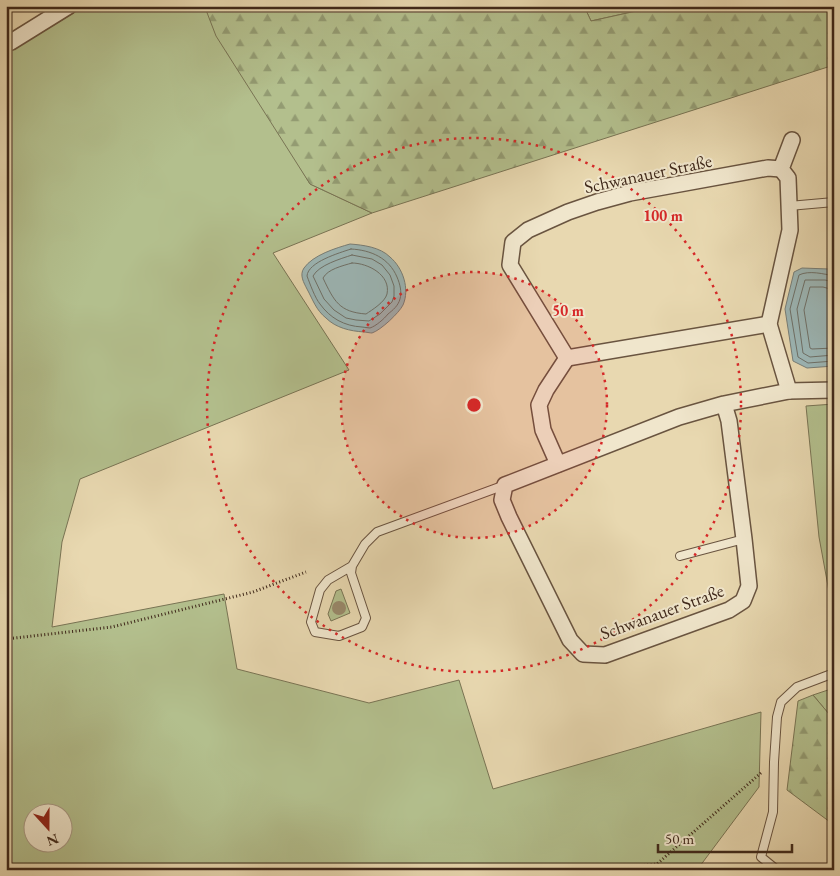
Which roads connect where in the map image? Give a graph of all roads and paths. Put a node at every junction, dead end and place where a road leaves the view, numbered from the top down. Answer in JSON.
{"nodes":[{"id":1,"x":69,"y":6,"type":"edge"},
{"id":2,"x":6,"y":44,"type":"edge"},
{"id":3,"x":792,"y":140,"type":"dead end"},
{"id":4,"x":781,"y":169,"type":"junction"},
{"id":5,"x":834,"y":202,"type":"edge"},
{"id":6,"x":789,"y":206,"type":"junction"},
{"id":7,"x":769,"y":324,"type":"junction"},
{"id":8,"x":568,"y":358,"type":"junction"},
{"id":9,"x":834,"y":390,"type":"edge"},
{"id":10,"x":789,"y":391,"type":"junction"},
{"id":11,"x":724,"y":404,"type":"junction"},
{"id":12,"x":558,"y":464,"type":"junction"},
{"id":13,"x":505,"y":485,"type":"junction"},
{"id":14,"x":744,"y":539,"type":"junction"},
{"id":15,"x":680,"y":556,"type":"dead end"},
{"id":16,"x":352,"y":566,"type":"junction"},
{"id":17,"x":306,"y":572,"type":"dead end"},
{"id":18,"x":6,"y":640,"type":"edge"},
{"id":19,"x":834,"y":673,"type":"edge"},
{"id":20,"x":774,"y":762,"type":"junction"},
{"id":21,"x":602,"y":870,"type":"edge"},
{"id":22,"x":777,"y":870,"type":"edge"}],
"edges":[{"from":1,"to":2,"type":"street"},
{"from":3,"to":4,"type":"street"},
{"from":4,"to":6,"type":"street"},
{"from":4,"to":8,"type":"street","name":"Schwanauer Straße"},
{"from":5,"to":6,"type":"lane"},
{"from":6,"to":7,"type":"street"},
{"from":7,"to":8,"type":"street"},
{"from":7,"to":10,"type":"street"},
{"from":8,"to":12,"type":"street"},
{"from":9,"to":10,"type":"street"},
{"from":10,"to":11,"type":"street"},
{"from":11,"to":12,"type":"street"},
{"from":11,"to":14,"type":"street","name":"Schwanauer Straße"},
{"from":12,"to":13,"type":"street"},
{"from":13,"to":14,"type":"street","name":"Schwanauer Straße"},
{"from":13,"to":16,"type":"lane"},
{"from":14,"to":15,"type":"lane"},
{"from":16,"to":16,"type":"lane"},
{"from":17,"to":18,"type":"path"},
{"from":19,"to":20,"type":"lane"},
{"from":20,"to":21,"type":"path"},
{"from":20,"to":22,"type":"lane"}]}
